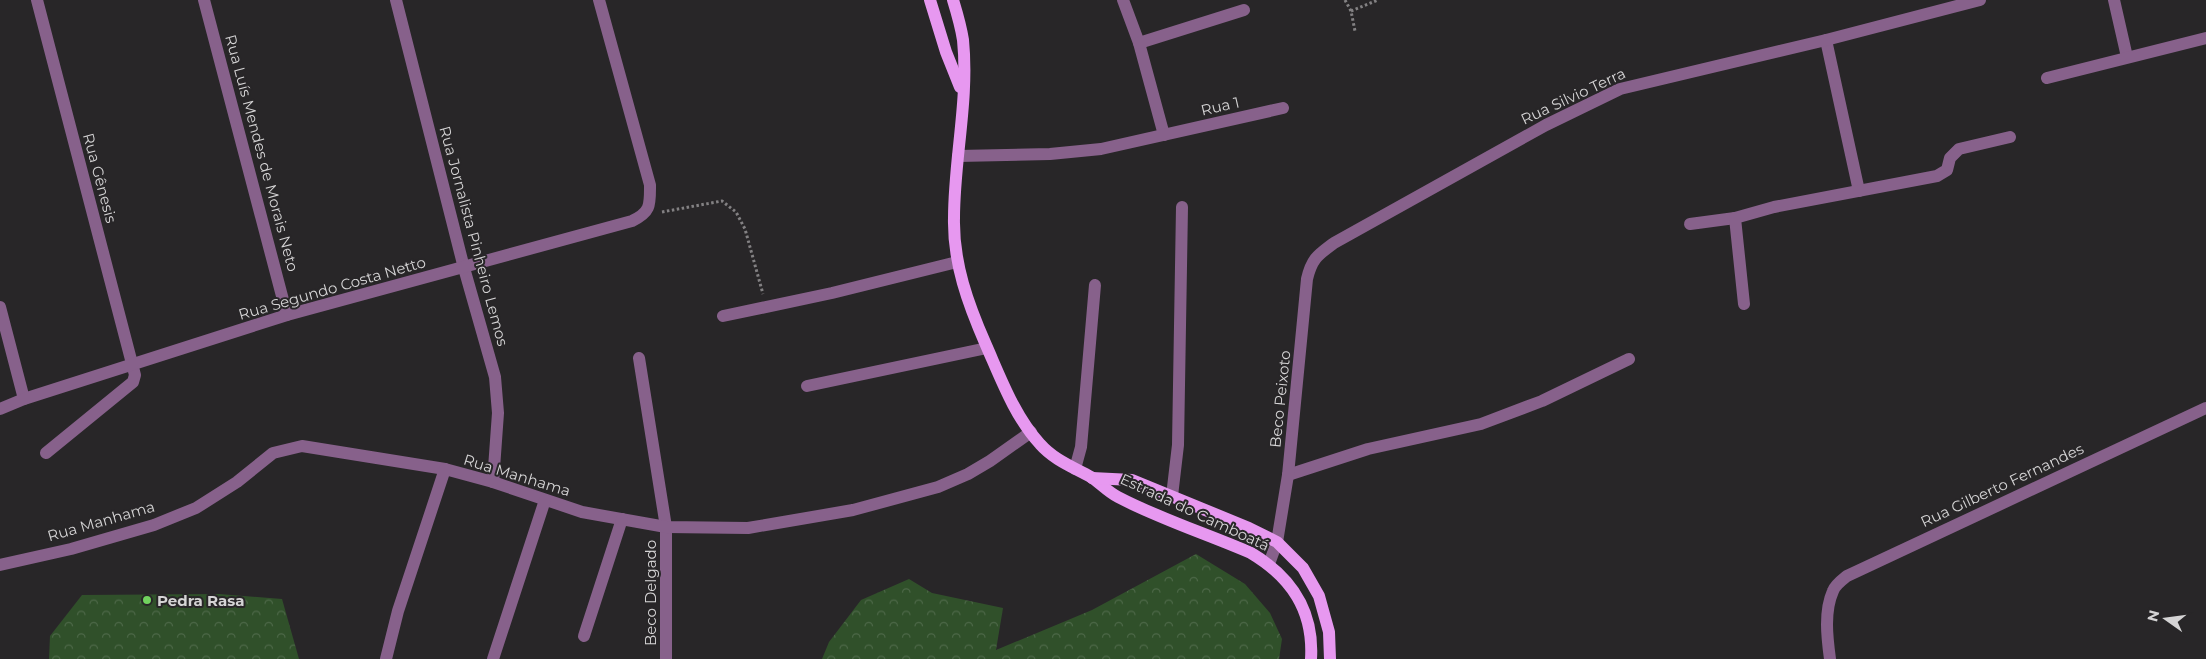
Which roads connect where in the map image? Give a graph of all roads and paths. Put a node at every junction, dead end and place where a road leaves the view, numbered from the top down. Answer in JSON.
{"nodes":[{"id":1,"x":37,"y":0,"type":"edge"},
{"id":2,"x":204,"y":0,"type":"edge"},
{"id":3,"x":396,"y":0,"type":"edge"},
{"id":4,"x":599,"y":0,"type":"edge"},
{"id":5,"x":930,"y":0,"type":"edge"},
{"id":6,"x":953,"y":0,"type":"edge"},
{"id":7,"x":1123,"y":0,"type":"edge"},
{"id":8,"x":1345,"y":0,"type":"edge"},
{"id":9,"x":1378,"y":0,"type":"edge"},
{"id":10,"x":1980,"y":0,"type":"edge"},
{"id":11,"x":2114,"y":0,"type":"edge"},
{"id":12,"x":1244,"y":10,"type":"dead end"},
{"id":13,"x":1351,"y":11,"type":"junction"},
{"id":14,"x":1356,"y":31,"type":"dead end"},
{"id":15,"x":2206,"y":38,"type":"edge"},
{"id":16,"x":1826,"y":40,"type":"junction"},
{"id":17,"x":1139,"y":43,"type":"junction"},
{"id":18,"x":2127,"y":57,"type":"junction"},
{"id":19,"x":2047,"y":78,"type":"dead end"},
{"id":20,"x":962,"y":92,"type":"junction"},
{"id":21,"x":1283,"y":108,"type":"dead end"},
{"id":22,"x":1164,"y":135,"type":"junction"},
{"id":23,"x":2010,"y":137,"type":"dead end"},
{"id":24,"x":958,"y":156,"type":"junction"},
{"id":25,"x":1859,"y":191,"type":"junction"},
{"id":26,"x":1182,"y":207,"type":"dead end"},
{"id":27,"x":644,"y":215,"type":"junction"},
{"id":28,"x":1735,"y":218,"type":"junction"},
{"id":29,"x":1690,"y":224,"type":"dead end"},
{"id":30,"x":958,"y":262,"type":"junction"},
{"id":31,"x":464,"y":268,"type":"junction"},
{"id":32,"x":1307,"y":279,"type":"joint"},
{"id":33,"x":1095,"y":285,"type":"dead end"},
{"id":34,"x":1744,"y":304,"type":"dead end"},
{"id":35,"x":0,"y":307,"type":"edge"},
{"id":36,"x":766,"y":307,"type":"junction"},
{"id":37,"x":287,"y":315,"type":"junction"},
{"id":38,"x":724,"y":316,"type":"dead end"},
{"id":39,"x":987,"y":348,"type":"junction"},
{"id":40,"x":639,"y":358,"type":"dead end"},
{"id":41,"x":1629,"y":359,"type":"dead end"},
{"id":42,"x":132,"y":365,"type":"junction"},
{"id":43,"x":807,"y":386,"type":"dead end"},
{"id":44,"x":24,"y":400,"type":"junction"},
{"id":45,"x":2206,"y":408,"type":"edge"},
{"id":46,"x":0,"y":409,"type":"edge"},
{"id":47,"x":1031,"y":432,"type":"junction"},
{"id":48,"x":46,"y":453,"type":"dead end"},
{"id":49,"x":445,"y":469,"type":"junction"},
{"id":50,"x":1075,"y":469,"type":"junction"},
{"id":51,"x":1288,"y":475,"type":"junction"},
{"id":52,"x":1092,"y":478,"type":"junction"},
{"id":53,"x":493,"y":482,"type":"junction"},
{"id":54,"x":1172,"y":496,"type":"junction"},
{"id":55,"x":545,"y":500,"type":"junction"},
{"id":56,"x":622,"y":519,"type":"junction"},
{"id":57,"x":666,"y":527,"type":"junction"},
{"id":58,"x":1278,"y":542,"type":"junction"},
{"id":59,"x":0,"y":564,"type":"edge"},
{"id":60,"x":1269,"y":564,"type":"junction"},
{"id":61,"x":584,"y":636,"type":"dead end"},
{"id":62,"x":386,"y":659,"type":"edge"},
{"id":63,"x":493,"y":659,"type":"edge"},
{"id":64,"x":666,"y":659,"type":"edge"},
{"id":65,"x":1311,"y":659,"type":"edge"},
{"id":66,"x":1330,"y":659,"type":"edge"},
{"id":67,"x":1830,"y":659,"type":"edge"}],
"edges":[{"from":1,"to":42,"type":"street","name":"Rua Gênesis"},
{"from":2,"to":37,"type":"street","name":"Rua Luís Mendes de Morais Neto"},
{"from":3,"to":31,"type":"street","name":"Rua Jornalista Pinheiro Lemos"},
{"from":4,"to":27,"type":"street"},
{"from":5,"to":20,"type":"main road","name":"Estrada do Camboatá"},
{"from":6,"to":20,"type":"main road","name":"Estrada do Camboatá"},
{"from":7,"to":17,"type":"street"},
{"from":8,"to":13,"type":"path"},
{"from":9,"to":13,"type":"path"},
{"from":10,"to":16,"type":"street","name":"Rua Silvio Terra"},
{"from":11,"to":18,"type":"street"},
{"from":12,"to":17,"type":"street"},
{"from":13,"to":14,"type":"path"},
{"from":15,"to":18,"type":"street"},
{"from":16,"to":25,"type":"street"},
{"from":16,"to":32,"type":"street","name":"Rua Silvio Terra"},
{"from":17,"to":22,"type":"street"},
{"from":18,"to":19,"type":"street"},
{"from":20,"to":24,"type":"main road","name":"Estrada do Camboatá"},
{"from":21,"to":22,"type":"street","name":"Rua 1"},
{"from":22,"to":24,"type":"street","name":"Rua 1"},
{"from":23,"to":25,"type":"street"},
{"from":24,"to":30,"type":"main road","name":"Estrada do Camboatá"},
{"from":25,"to":28,"type":"street"},
{"from":26,"to":54,"type":"street"},
{"from":27,"to":31,"type":"street","name":"Rua Segundo Costa Netto"},
{"from":27,"to":36,"type":"path"},
{"from":28,"to":29,"type":"street"},
{"from":28,"to":34,"type":"street"},
{"from":30,"to":36,"type":"street"},
{"from":30,"to":39,"type":"main road","name":"Estrada do Camboatá"},
{"from":31,"to":37,"type":"street","name":"Rua Segundo Costa Netto"},
{"from":31,"to":53,"type":"street","name":"Rua Jornalista Pinheiro Lemos"},
{"from":32,"to":51,"type":"street","name":"Beco Peixoto"},
{"from":33,"to":50,"type":"street"},
{"from":35,"to":44,"type":"street"},
{"from":36,"to":38,"type":"street"},
{"from":37,"to":42,"type":"street","name":"Rua Segundo Costa Netto"},
{"from":39,"to":43,"type":"street"},
{"from":39,"to":47,"type":"main road","name":"Estrada do Camboatá"},
{"from":40,"to":57,"type":"street","name":"Beco Delgado"},
{"from":41,"to":51,"type":"street"},
{"from":42,"to":44,"type":"street","name":"Rua Segundo Costa Netto"},
{"from":42,"to":48,"type":"street"},
{"from":44,"to":46,"type":"street","name":"Rua Segundo Costa Netto"},
{"from":45,"to":67,"type":"street","name":"Rua Gilberto Fernandes"},
{"from":47,"to":50,"type":"main road","name":"Estrada do Camboatá"},
{"from":47,"to":57,"type":"street","name":"Rua Manhama"},
{"from":49,"to":53,"type":"street","name":"Rua Manhama"},
{"from":49,"to":59,"type":"street","name":"Rua Manhama"},
{"from":49,"to":62,"type":"street"},
{"from":50,"to":52,"type":"main road","name":"Estrada do Camboatá"},
{"from":51,"to":58,"type":"street","name":"Beco Peixoto"},
{"from":52,"to":54,"type":"main road","name":"Estrada do Camboatá"},
{"from":52,"to":60,"type":"main road","name":"Estrada do Camboatá"},
{"from":53,"to":55,"type":"street","name":"Rua Manhama"},
{"from":54,"to":58,"type":"main road","name":"Estrada do Camboatá"},
{"from":55,"to":56,"type":"street","name":"Rua Manhama"},
{"from":55,"to":63,"type":"street"},
{"from":56,"to":57,"type":"street","name":"Rua Manhama"},
{"from":56,"to":61,"type":"street"},
{"from":57,"to":64,"type":"street","name":"Beco Delgado"},
{"from":58,"to":60,"type":"street","name":"Beco Peixoto"},
{"from":58,"to":66,"type":"main road","name":"Estrada do Camboatá"},
{"from":60,"to":65,"type":"main road","name":"Estrada do Camboatá"}]}
